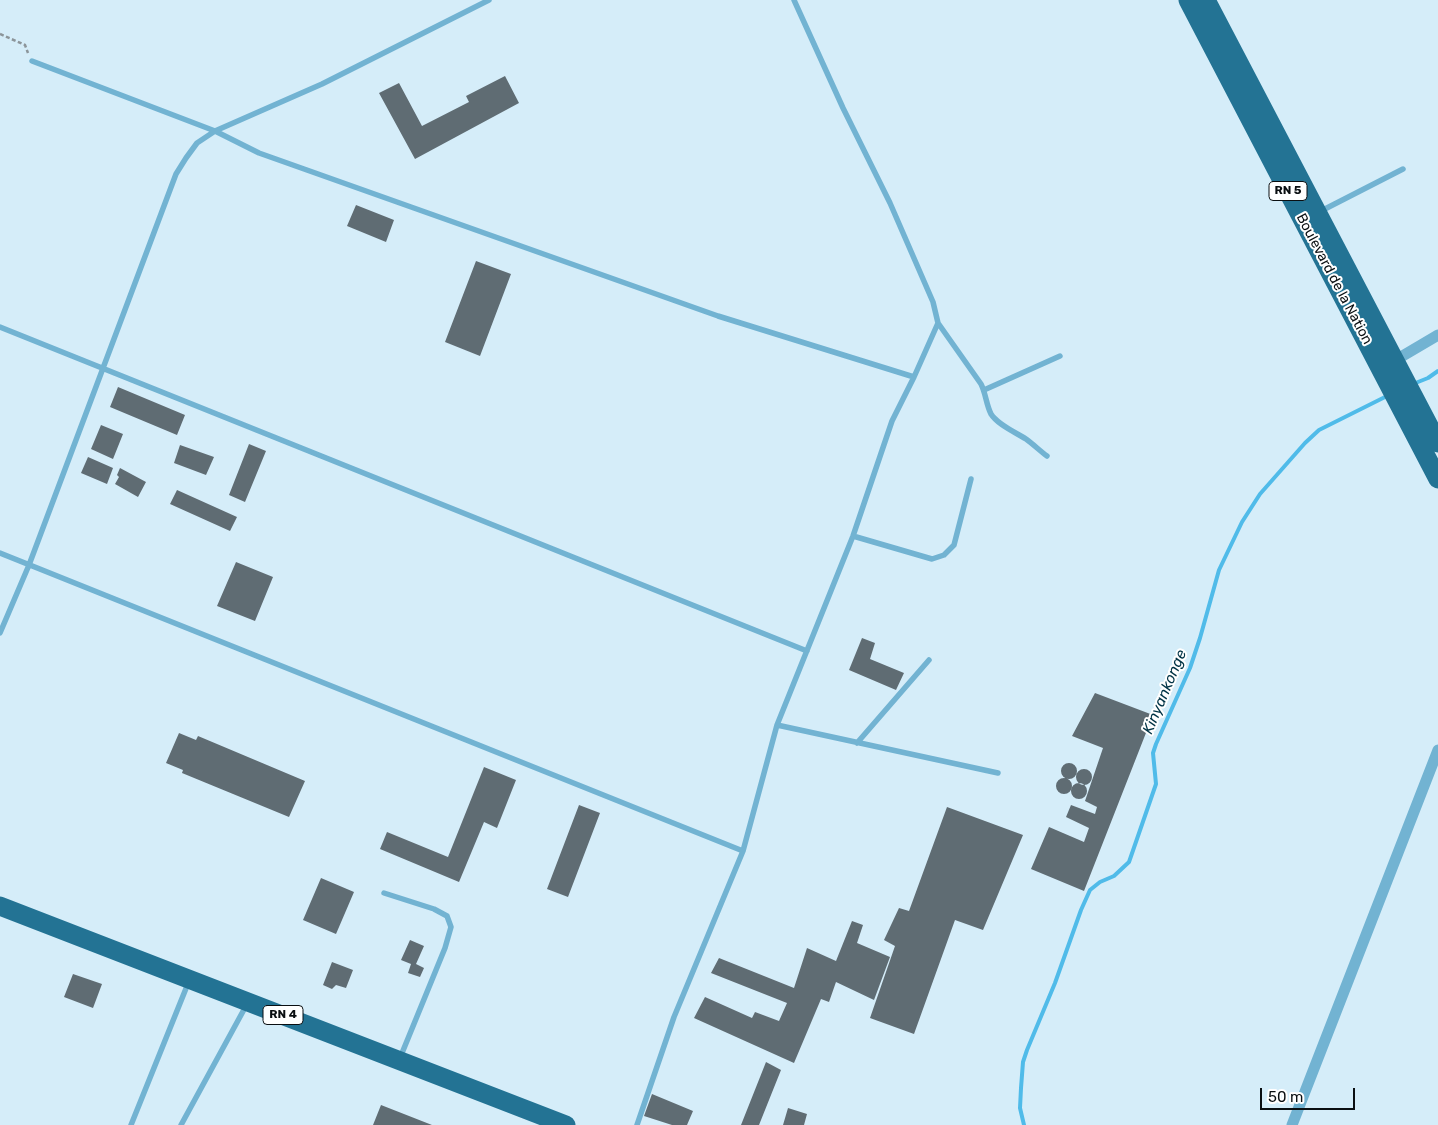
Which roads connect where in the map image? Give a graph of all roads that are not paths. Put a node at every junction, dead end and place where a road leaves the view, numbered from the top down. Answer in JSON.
{"nodes":[{"id":1,"x":489,"y":0,"type":"edge"},
{"id":2,"x":794,"y":0,"type":"edge"},
{"id":3,"x":1188,"y":0,"type":"edge"},
{"id":4,"x":1206,"y":0,"type":"edge"},
{"id":5,"x":32,"y":61,"type":"road end"},
{"id":6,"x":215,"y":131,"type":"junction"},
{"id":7,"x":1403,"y":169,"type":"dead end"},
{"id":8,"x":1317,"y":212,"type":"junction"},
{"id":9,"x":938,"y":323,"type":"junction"},
{"id":10,"x":0,"y":327,"type":"edge"},
{"id":11,"x":1438,"y":335,"type":"edge"},
{"id":12,"x":1060,"y":356,"type":"dead end"},
{"id":13,"x":103,"y":367,"type":"junction"},
{"id":14,"x":1394,"y":372,"type":"junction"},
{"id":15,"x":914,"y":376,"type":"junction"},
{"id":16,"x":984,"y":390,"type":"junction"},
{"id":17,"x":1407,"y":401,"type":"junction"},
{"id":18,"x":1438,"y":443,"type":"edge"},
{"id":19,"x":1047,"y":456,"type":"dead end"},
{"id":20,"x":971,"y":479,"type":"dead end"},
{"id":21,"x":1438,"y":479,"type":"edge"},
{"id":22,"x":854,"y":536,"type":"junction"},
{"id":23,"x":0,"y":554,"type":"edge"},
{"id":24,"x":29,"y":565,"type":"junction"},
{"id":25,"x":0,"y":633,"type":"edge"},
{"id":26,"x":807,"y":651,"type":"junction"},
{"id":27,"x":929,"y":660,"type":"dead end"},
{"id":28,"x":777,"y":725,"type":"junction"},
{"id":29,"x":857,"y":744,"type":"junction"},
{"id":30,"x":1438,"y":750,"type":"edge"},
{"id":31,"x":998,"y":773,"type":"dead end"},
{"id":32,"x":743,"y":850,"type":"junction"},
{"id":33,"x":384,"y":893,"type":"dead end"},
{"id":34,"x":0,"y":906,"type":"edge"},
{"id":35,"x":189,"y":979,"type":"junction"},
{"id":36,"x":248,"y":1001,"type":"junction"},
{"id":37,"x":399,"y":1060,"type":"junction"},
{"id":38,"x":130,"y":1125,"type":"edge"},
{"id":39,"x":181,"y":1125,"type":"edge"},
{"id":40,"x":566,"y":1125,"type":"edge"},
{"id":41,"x":636,"y":1125,"type":"edge"},
{"id":42,"x":1292,"y":1125,"type":"edge"}],
"edges":[{"from":1,"to":6,"type":"lane"},
{"from":2,"to":9,"type":"lane"},
{"from":3,"to":14,"type":"main road","name":"Boulevard de la Nation","number":"RN 5"},
{"from":4,"to":8,"type":"main road","name":"Boulevard de la Nation","number":"RN 5"},
{"from":5,"to":6,"type":"lane"},
{"from":6,"to":13,"type":"lane"},
{"from":6,"to":15,"type":"lane"},
{"from":7,"to":8,"type":"lane"},
{"from":8,"to":14,"type":"main road","name":"Boulevard de la Nation","number":"RN 5"},
{"from":9,"to":15,"type":"lane"},
{"from":9,"to":16,"type":"lane"},
{"from":10,"to":13,"type":"lane"},
{"from":11,"to":14,"type":"street"},
{"from":12,"to":16,"type":"lane"},
{"from":13,"to":24,"type":"lane"},
{"from":13,"to":26,"type":"lane"},
{"from":14,"to":17,"type":"main road","name":"Boulevard de la Nation","number":"RN 5"},
{"from":15,"to":22,"type":"lane"},
{"from":16,"to":19,"type":"lane"},
{"from":17,"to":18,"type":"main road","name":"Boulevard de la Nation","number":"RN 5"},
{"from":17,"to":21,"type":"main road","name":"Boulevard de la Nation","number":"RN 5"},
{"from":20,"to":22,"type":"lane"},
{"from":22,"to":26,"type":"lane"},
{"from":23,"to":24,"type":"lane"},
{"from":24,"to":25,"type":"lane"},
{"from":24,"to":32,"type":"lane"},
{"from":26,"to":28,"type":"lane"},
{"from":27,"to":29,"type":"lane"},
{"from":28,"to":29,"type":"lane"},
{"from":28,"to":32,"type":"lane"},
{"from":29,"to":31,"type":"lane"},
{"from":30,"to":42,"type":"street"},
{"from":32,"to":41,"type":"lane"},
{"from":33,"to":37,"type":"lane"},
{"from":34,"to":35,"type":"main road","number":"RN 4"},
{"from":35,"to":36,"type":"main road","number":"RN 4"},
{"from":35,"to":38,"type":"lane"},
{"from":36,"to":37,"type":"main road","number":"RN 4"},
{"from":36,"to":39,"type":"lane"},
{"from":37,"to":40,"type":"main road","number":"RN 4"}]}
